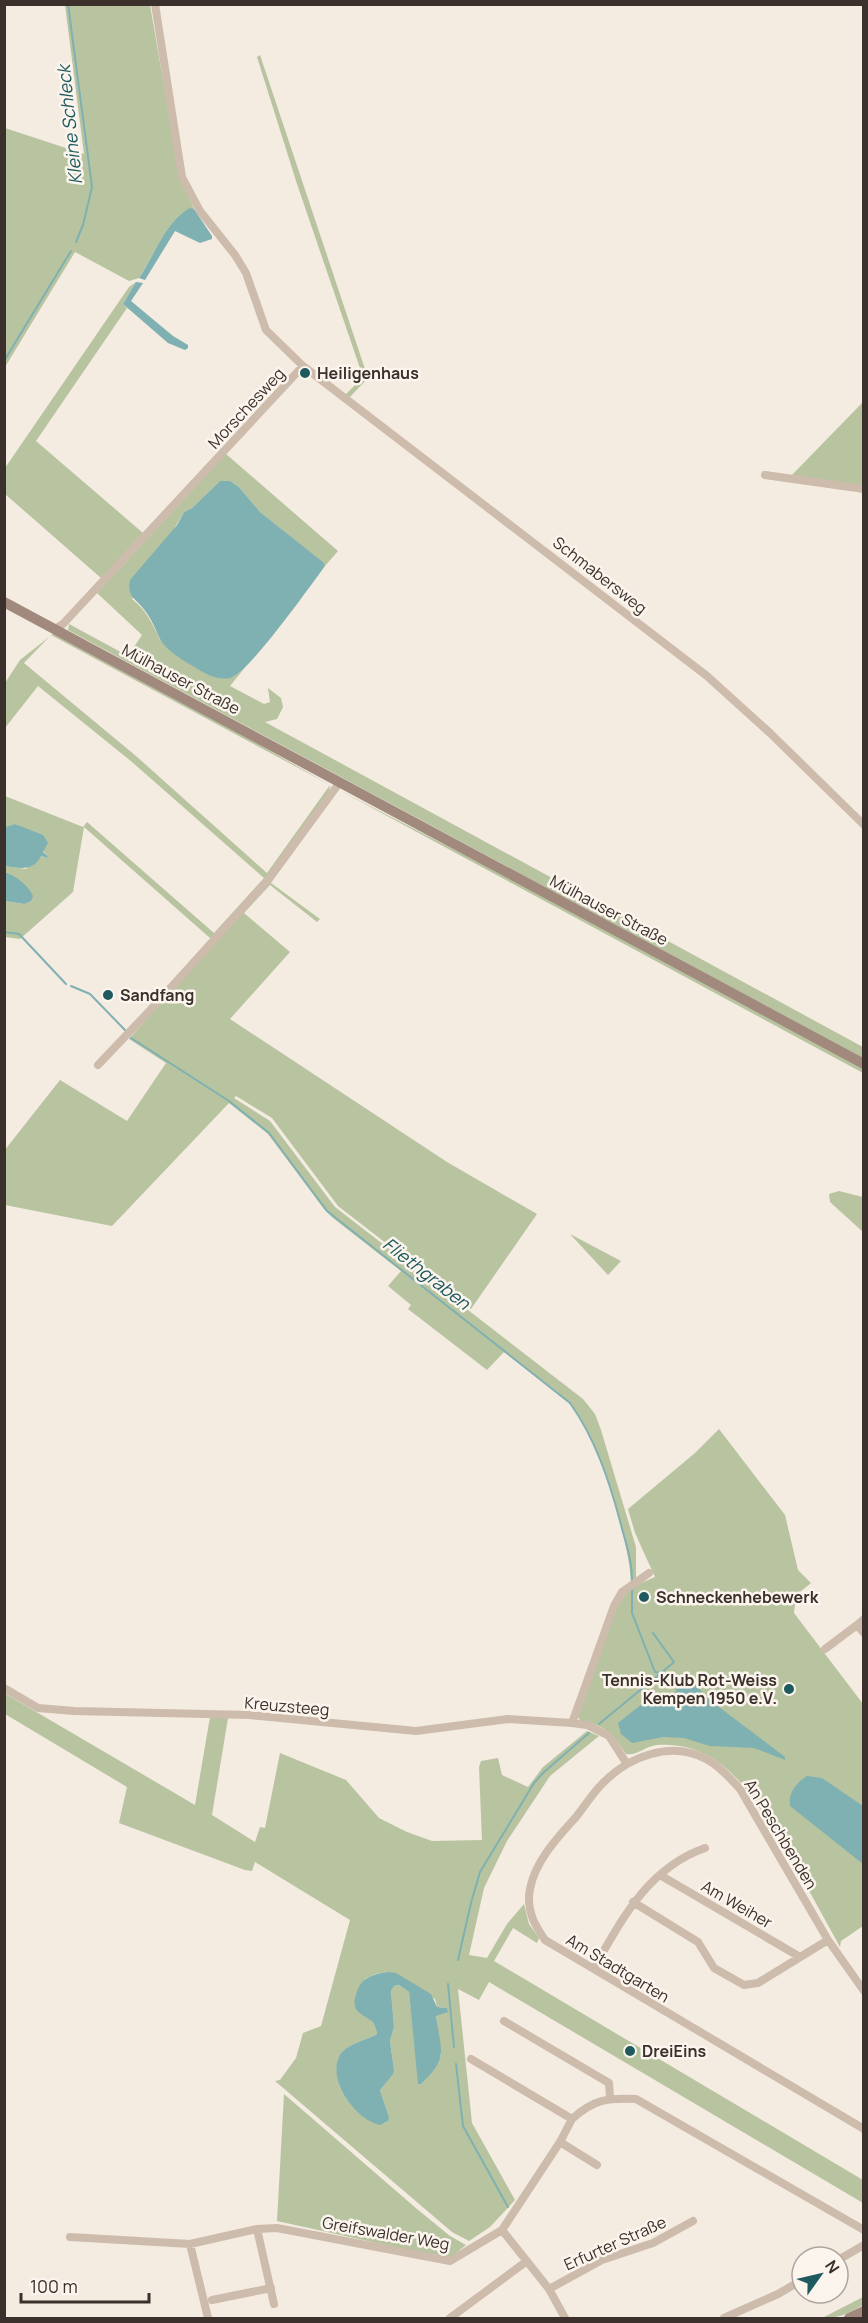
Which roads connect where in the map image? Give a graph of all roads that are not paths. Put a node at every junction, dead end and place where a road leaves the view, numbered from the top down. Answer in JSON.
{"nodes":[{"id":1,"x":155,"y":4,"type":"edge"},
{"id":2,"x":303,"y":366,"type":"junction"},
{"id":3,"x":765,"y":476,"type":"dead end"},
{"id":4,"x":864,"y":489,"type":"edge"},
{"id":5,"x":4,"y":602,"type":"edge"},
{"id":6,"x":55,"y":629,"type":"junction"},
{"id":7,"x":340,"y":782,"type":"junction"},
{"id":8,"x":864,"y":825,"type":"edge"},
{"id":9,"x":864,"y":1064,"type":"edge"},
{"id":10,"x":98,"y":1065,"type":"dead end"},
{"id":11,"x":649,"y":1573,"type":"dead end"},
{"id":12,"x":860,"y":1622,"type":"edge"},
{"id":13,"x":864,"y":1633,"type":"edge"},
{"id":14,"x":825,"y":1649,"type":"dead end"},
{"id":15,"x":4,"y":1688,"type":"edge"},
{"id":16,"x":572,"y":1723,"type":"junction"},
{"id":17,"x":627,"y":1764,"type":"junction"},
{"id":18,"x":705,"y":1848,"type":"dead end"},
{"id":19,"x":660,"y":1875,"type":"junction"},
{"id":20,"x":633,"y":1902,"type":"junction"},
{"id":21,"x":828,"y":1940,"type":"junction"},
{"id":22,"x":800,"y":1957,"type":"junction"},
{"id":23,"x":594,"y":1968,"type":"junction"},
{"id":24,"x":864,"y":1991,"type":"edge"},
{"id":25,"x":504,"y":2021,"type":"dead end"},
{"id":26,"x":471,"y":2059,"type":"dead end"},
{"id":27,"x":610,"y":2098,"type":"junction"},
{"id":28,"x":572,"y":2119,"type":"junction"},
{"id":29,"x":864,"y":2129,"type":"edge"},
{"id":30,"x":560,"y":2142,"type":"junction"},
{"id":31,"x":597,"y":2165,"type":"dead end"},
{"id":32,"x":693,"y":2221,"type":"dead end"},
{"id":33,"x":257,"y":2229,"type":"junction"},
{"id":34,"x":502,"y":2230,"type":"junction"},
{"id":35,"x":864,"y":2230,"type":"edge"},
{"id":36,"x":70,"y":2237,"type":"dead end"},
{"id":37,"x":190,"y":2244,"type":"junction"},
{"id":38,"x":864,"y":2245,"type":"edge"},
{"id":39,"x":850,"y":2253,"type":"edge"},
{"id":40,"x":527,"y":2260,"type":"junction"},
{"id":41,"x":790,"y":2287,"type":"edge"},
{"id":42,"x":271,"y":2288,"type":"junction"},
{"id":43,"x":549,"y":2289,"type":"junction"},
{"id":44,"x":213,"y":2300,"type":"dead end"},
{"id":45,"x":274,"y":2304,"type":"dead end"},
{"id":46,"x":864,"y":2311,"type":"edge"},
{"id":47,"x":208,"y":2319,"type":"edge"},
{"id":48,"x":450,"y":2319,"type":"edge"},
{"id":49,"x":565,"y":2319,"type":"edge"},
{"id":50,"x":724,"y":2319,"type":"edge"},
{"id":51,"x":849,"y":2319,"type":"edge"}],
"edges":[{"from":1,"to":2,"type":"street","name":"Morschesweg"},
{"from":2,"to":6,"type":"street","name":"Morschesweg"},
{"from":2,"to":8,"type":"street","name":"Schmabersweg"},
{"from":3,"to":4,"type":"street"},
{"from":5,"to":6,"type":"street","name":"Mülhauser Straße"},
{"from":6,"to":7,"type":"street","name":"Mülhauser Straße"},
{"from":7,"to":9,"type":"street","name":"Mülhauser Straße"},
{"from":7,"to":10,"type":"street"},
{"from":11,"to":16,"type":"street"},
{"from":12,"to":13,"type":"street"},
{"from":12,"to":14,"type":"street"},
{"from":15,"to":16,"type":"street","name":"Kreuzsteeg"},
{"from":16,"to":17,"type":"street","name":"Kreuzsteeg"},
{"from":17,"to":21,"type":"street","name":"An Peschbenden"},
{"from":17,"to":23,"type":"street","name":"Am Stadtgarten"},
{"from":18,"to":19,"type":"street"},
{"from":19,"to":20,"type":"street"},
{"from":19,"to":22,"type":"street","name":"Am Weiher"},
{"from":20,"to":22,"type":"street"},
{"from":20,"to":23,"type":"street"},
{"from":21,"to":22,"type":"street"},
{"from":21,"to":24,"type":"street","name":"An Peschbenden"},
{"from":23,"to":29,"type":"street","name":"Am Stadtgarten"},
{"from":25,"to":27,"type":"street"},
{"from":26,"to":28,"type":"street"},
{"from":27,"to":28,"type":"street"},
{"from":27,"to":35,"type":"street"},
{"from":28,"to":30,"type":"street"},
{"from":30,"to":31,"type":"street"},
{"from":30,"to":34,"type":"street"},
{"from":32,"to":43,"type":"street","name":"Erfurter Straße"},
{"from":33,"to":34,"type":"street","name":"Greifswalder Weg"},
{"from":33,"to":37,"type":"street","name":"Greifswalder Weg"},
{"from":33,"to":42,"type":"street"},
{"from":34,"to":40,"type":"street"},
{"from":36,"to":37,"type":"street","name":"Greifswalder Weg"},
{"from":37,"to":47,"type":"street"},
{"from":38,"to":39,"type":"street"},
{"from":40,"to":43,"type":"street"},
{"from":40,"to":48,"type":"street"},
{"from":41,"to":50,"type":"street"},
{"from":42,"to":44,"type":"street"},
{"from":42,"to":45,"type":"street"},
{"from":43,"to":49,"type":"street"},
{"from":46,"to":51,"type":"street"}]}
